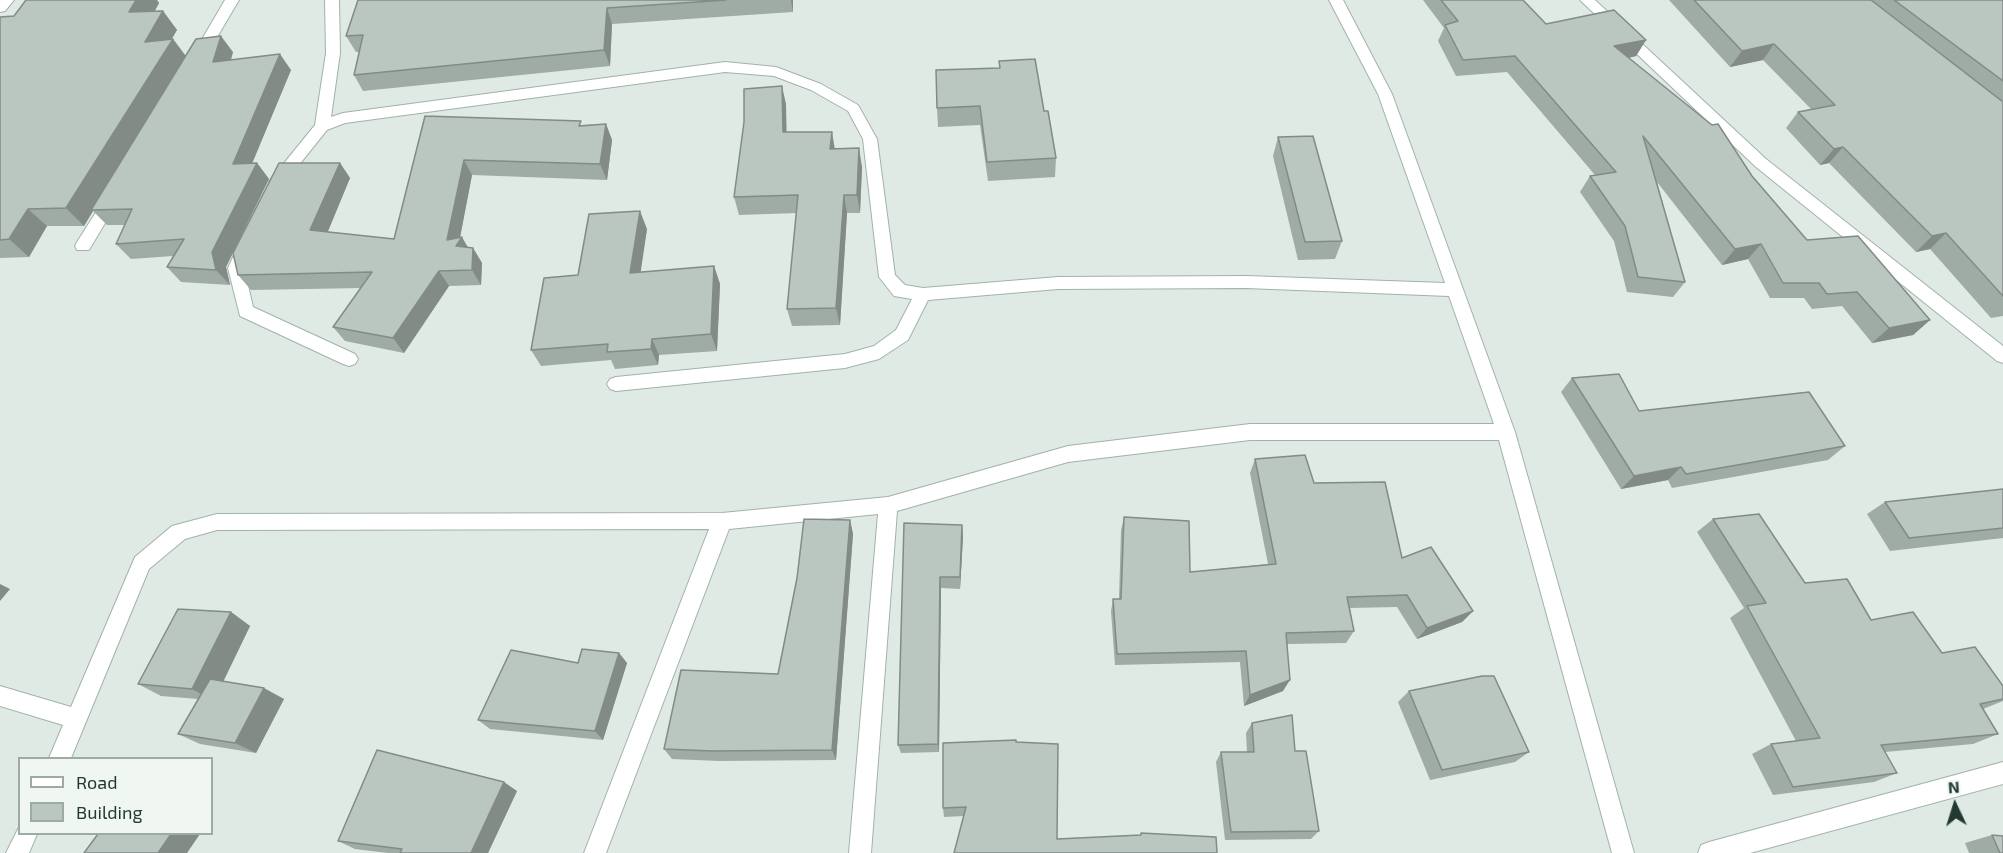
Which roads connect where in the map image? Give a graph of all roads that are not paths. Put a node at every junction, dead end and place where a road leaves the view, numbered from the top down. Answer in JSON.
{"nodes":[{"id":1,"x":7,"y":0,"type":"edge"},
{"id":2,"x":232,"y":0,"type":"edge"},
{"id":3,"x":332,"y":0,"type":"edge"},
{"id":4,"x":1336,"y":0,"type":"edge"},
{"id":5,"x":1587,"y":0,"type":"edge"},
{"id":6,"x":0,"y":8,"type":"edge"},
{"id":7,"x":189,"y":72,"type":"edge"},
{"id":8,"x":322,"y":126,"type":"junction"},
{"id":9,"x":121,"y":185,"type":"edge"},
{"id":10,"x":269,"y":198,"type":"edge"},
{"id":11,"x":255,"y":228,"type":"edge"},
{"id":12,"x":83,"y":246,"type":"dead end"},
{"id":13,"x":1456,"y":290,"type":"junction"},
{"id":14,"x":923,"y":294,"type":"junction"},
{"id":15,"x":2003,"y":356,"type":"edge"},
{"id":16,"x":349,"y":359,"type":"dead end"},
{"id":17,"x":616,"y":384,"type":"dead end"},
{"id":18,"x":1506,"y":432,"type":"junction"},
{"id":19,"x":888,"y":505,"type":"junction"},
{"id":20,"x":722,"y":521,"type":"junction"},
{"id":21,"x":0,"y":696,"type":"edge"},
{"id":22,"x":78,"y":719,"type":"junction"},
{"id":23,"x":61,"y":757,"type":"edge"},
{"id":24,"x":2003,"y":773,"type":"edge"},
{"id":25,"x":26,"y":835,"type":"edge"},
{"id":26,"x":17,"y":853,"type":"edge"},
{"id":27,"x":595,"y":853,"type":"edge"},
{"id":28,"x":860,"y":853,"type":"edge"},
{"id":29,"x":1623,"y":853,"type":"edge"},
{"id":30,"x":1709,"y":853,"type":"edge"}],
"edges":[{"from":1,"to":6,"type":"street"},
{"from":2,"to":7,"type":"street"},
{"from":3,"to":8,"type":"street"},
{"from":4,"to":13,"type":"street"},
{"from":5,"to":15,"type":"street"},
{"from":8,"to":10,"type":"street"},
{"from":8,"to":14,"type":"street"},
{"from":9,"to":12,"type":"street"},
{"from":11,"to":16,"type":"street"},
{"from":13,"to":14,"type":"street"},
{"from":13,"to":18,"type":"street"},
{"from":14,"to":17,"type":"street"},
{"from":18,"to":19,"type":"street"},
{"from":18,"to":29,"type":"street"},
{"from":19,"to":20,"type":"street"},
{"from":19,"to":28,"type":"street"},
{"from":20,"to":22,"type":"street"},
{"from":20,"to":27,"type":"street"},
{"from":21,"to":22,"type":"street"},
{"from":22,"to":23,"type":"street"},
{"from":24,"to":30,"type":"street"},
{"from":25,"to":26,"type":"street"}]}
